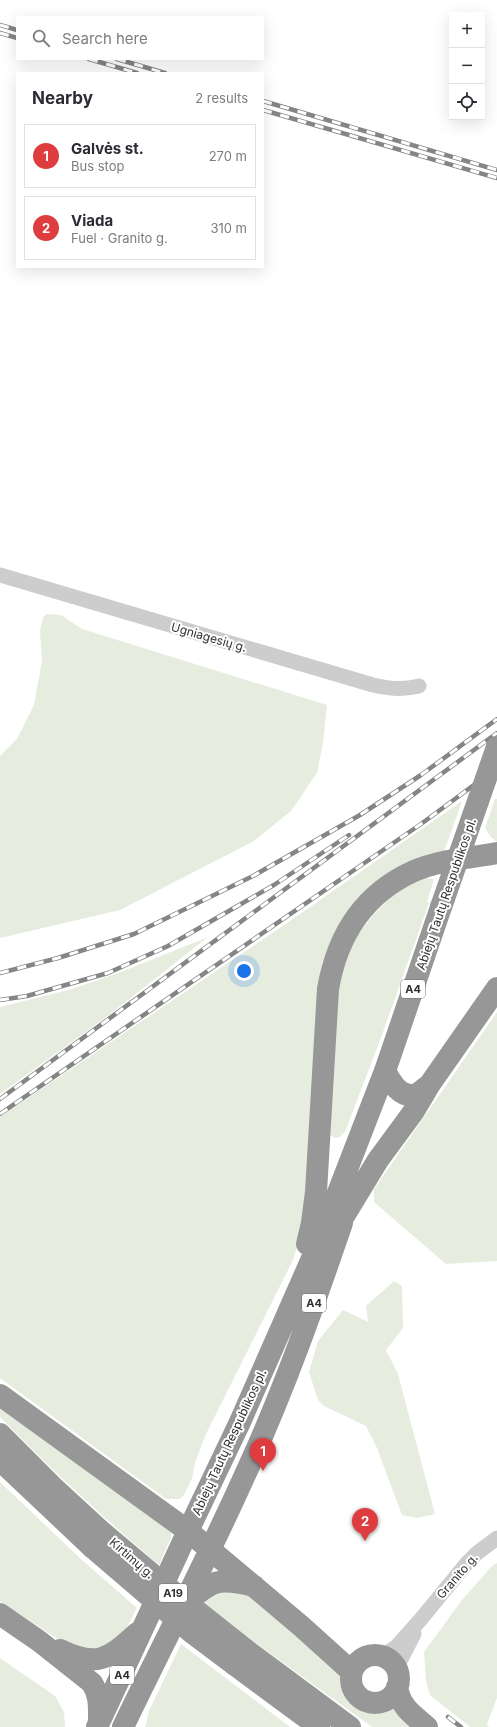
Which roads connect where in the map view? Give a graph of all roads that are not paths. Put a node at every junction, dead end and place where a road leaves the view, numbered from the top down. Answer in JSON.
{"nodes":[{"id":1,"x":0,"y":576,"type":"edge"},
{"id":2,"x":419,"y":686,"type":"dead end"},
{"id":3,"x":497,"y":747,"type":"edge"},
{"id":4,"x":497,"y":853,"type":"edge"},
{"id":5,"x":497,"y":988,"type":"edge"},
{"id":6,"x":385,"y":1071,"type":"junction"},
{"id":7,"x":430,"y":1084,"type":"junction"},
{"id":8,"x":354,"y":1153,"type":"junction"},
{"id":9,"x":344,"y":1216,"type":"junction"},
{"id":10,"x":293,"y":1299,"type":"junction"},
{"id":11,"x":0,"y":1395,"type":"edge"},
{"id":12,"x":0,"y":1434,"type":"edge"},
{"id":13,"x":0,"y":1460,"type":"edge"},
{"id":14,"x":188,"y":1531,"type":"junction"},
{"id":15,"x":497,"y":1538,"type":"edge"},
{"id":16,"x":98,"y":1540,"type":"junction"},
{"id":17,"x":210,"y":1549,"type":"junction"},
{"id":18,"x":255,"y":1587,"type":"junction"},
{"id":19,"x":181,"y":1608,"type":"junction"},
{"id":20,"x":0,"y":1614,"type":"edge"},
{"id":21,"x":422,"y":1619,"type":"junction"},
{"id":22,"x":301,"y":1626,"type":"junction"},
{"id":23,"x":144,"y":1627,"type":"junction"},
{"id":24,"x":40,"y":1640,"type":"junction"},
{"id":25,"x":375,"y":1656,"type":"junction"},
{"id":26,"x":240,"y":1657,"type":"junction"},
{"id":27,"x":352,"y":1672,"type":"junction"},
{"id":28,"x":397,"y":1680,"type":"junction"},
{"id":29,"x":273,"y":1694,"type":"junction"},
{"id":30,"x":138,"y":1696,"type":"junction"},
{"id":31,"x":98,"y":1725,"type":"edge"},
{"id":32,"x":123,"y":1727,"type":"edge"},
{"id":33,"x":139,"y":1727,"type":"edge"},
{"id":34,"x":298,"y":1727,"type":"edge"},
{"id":35,"x":319,"y":1727,"type":"edge"},
{"id":36,"x":350,"y":1727,"type":"edge"},
{"id":37,"x":427,"y":1727,"type":"edge"}],
"edges":[{"from":1,"to":2,"type":"street","name":"Ugniagesių g."},
{"from":3,"to":6,"type":"highway","name":"Abiejų Tautų Respublikos pl.","number":"A4","bridge":true},
{"from":4,"to":10,"type":"highway"},
{"from":5,"to":7,"type":"highway"},
{"from":6,"to":7,"type":"highway"},
{"from":6,"to":8,"type":"highway","name":"Abiejų Tautų Respublikos pl.","number":"A4"},
{"from":7,"to":9,"type":"highway"},
{"from":8,"to":9,"type":"highway","name":"Abiejų Tautų Respublikos pl.","number":"A4"},
{"from":8,"to":10,"type":"highway","name":"Abiejų Tautų Respublikos pl.","number":"A4"},
{"from":9,"to":17,"type":"highway","name":"Abiejų Tautų Respublikos pl.","number":"A4"},
{"from":10,"to":14,"type":"highway","name":"Abiejų Tautų Respublikos pl.","number":"A4"},
{"from":11,"to":14,"type":"highway"},
{"from":12,"to":16,"type":"highway","name":"Kirtimų g.","number":"A19"},
{"from":13,"to":16,"type":"highway","name":"Kirtimų g.","number":"A19"},
{"from":14,"to":17,"type":"highway"},
{"from":14,"to":23,"type":"highway","name":"Abiejų Tautų Respublikos pl.","number":"A4"},
{"from":15,"to":21,"type":"street","name":"Granito g."},
{"from":16,"to":26,"type":"highway","name":"Kirtimų g.","number":"A19","bridge":true},
{"from":17,"to":18,"type":"highway"},
{"from":17,"to":19,"type":"highway","name":"Abiejų Tautų Respublikos pl.","number":"A4"},
{"from":18,"to":19,"type":"highway"},
{"from":18,"to":22,"type":"highway"},
{"from":19,"to":30,"type":"highway","name":"Abiejų Tautų Respublikos pl.","number":"A4"},
{"from":20,"to":24,"type":"highway"},
{"from":21,"to":25,"type":"street","name":"Granito g."},
{"from":21,"to":28,"type":"street","name":"Granito g."},
{"from":22,"to":25,"type":"highway"},
{"from":22,"to":27,"type":"highway"},
{"from":23,"to":24,"type":"highway"},
{"from":23,"to":31,"type":"highway","name":"Abiejų Tautų Respublikos pl.","number":"A4"},
{"from":24,"to":31,"type":"highway"},
{"from":25,"to":27,"type":"highway"},
{"from":25,"to":28,"type":"highway"},
{"from":26,"to":29,"type":"highway","name":"Kirtimų g.","number":"A19"},
{"from":26,"to":36,"type":"highway","name":"Kirtimų g.","number":"A19"},
{"from":27,"to":28,"type":"highway"},
{"from":28,"to":37,"type":"highway"},
{"from":29,"to":34,"type":"highway"},
{"from":29,"to":35,"type":"highway","name":"Kirtimų g.","number":"A19"},
{"from":30,"to":32,"type":"highway","name":"Abiejų Tautų Respublikos pl.","number":"A4"},
{"from":30,"to":33,"type":"highway"}]}
